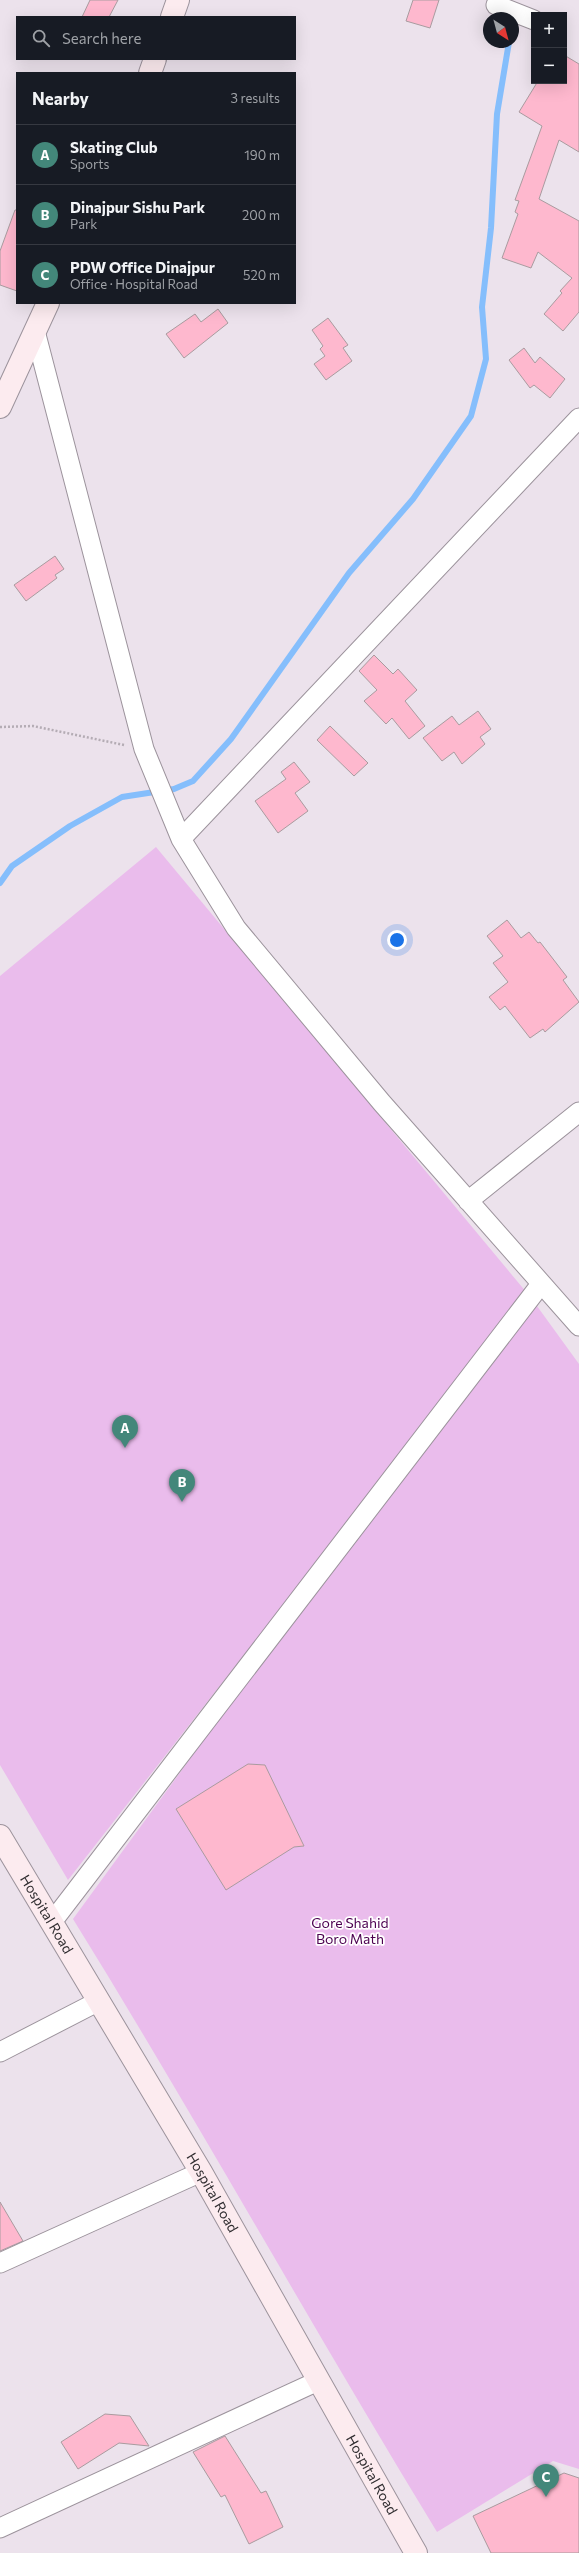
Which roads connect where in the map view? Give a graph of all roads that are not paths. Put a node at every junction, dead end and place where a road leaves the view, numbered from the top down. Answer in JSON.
{"nodes":[{"id":1,"x":178,"y":0,"type":"edge"},
{"id":2,"x":496,"y":5,"type":"dead end"},
{"id":3,"x":172,"y":16,"type":"edge"},
{"id":4,"x":531,"y":19,"type":"edge"},
{"id":5,"x":155,"y":60,"type":"edge"},
{"id":6,"x":150,"y":72,"type":"edge"},
{"id":7,"x":48,"y":304,"type":"edge"},
{"id":8,"x":35,"y":331,"type":"junction"},
{"id":9,"x":0,"y":407,"type":"edge"},
{"id":10,"x":579,"y":418,"type":"edge"},
{"id":11,"x":181,"y":839,"type":"junction"},
{"id":12,"x":579,"y":1112,"type":"edge"},
{"id":13,"x":468,"y":1201,"type":"junction"},
{"id":14,"x":541,"y":1284,"type":"junction"},
{"id":15,"x":579,"y":1326,"type":"edge"},
{"id":16,"x":0,"y":1836,"type":"edge"},
{"id":17,"x":52,"y":1922,"type":"junction"},
{"id":18,"x":99,"y":2001,"type":"junction"},
{"id":19,"x":0,"y":2052,"type":"edge"},
{"id":20,"x":201,"y":2172,"type":"junction"},
{"id":21,"x":0,"y":2263,"type":"edge"},
{"id":22,"x":318,"y":2381,"type":"junction"},
{"id":23,"x":0,"y":2528,"type":"edge"},
{"id":24,"x":416,"y":2553,"type":"edge"}],
"edges":[{"from":1,"to":3,"type":"main road"},
{"from":2,"to":4,"type":"street"},
{"from":5,"to":6,"type":"main road"},
{"from":7,"to":8,"type":"main road"},
{"from":8,"to":9,"type":"main road"},
{"from":8,"to":11,"type":"street"},
{"from":10,"to":11,"type":"street"},
{"from":11,"to":13,"type":"street"},
{"from":12,"to":13,"type":"street"},
{"from":13,"to":14,"type":"street"},
{"from":14,"to":15,"type":"street"},
{"from":14,"to":17,"type":"street"},
{"from":16,"to":17,"type":"main road","name":"Hospital Road"},
{"from":17,"to":18,"type":"main road","name":"Hospital Road"},
{"from":18,"to":19,"type":"street"},
{"from":18,"to":20,"type":"main road","name":"Hospital Road"},
{"from":20,"to":21,"type":"street"},
{"from":20,"to":22,"type":"main road","name":"Hospital Road"},
{"from":22,"to":23,"type":"street"},
{"from":22,"to":24,"type":"main road","name":"Hospital Road"}]}
